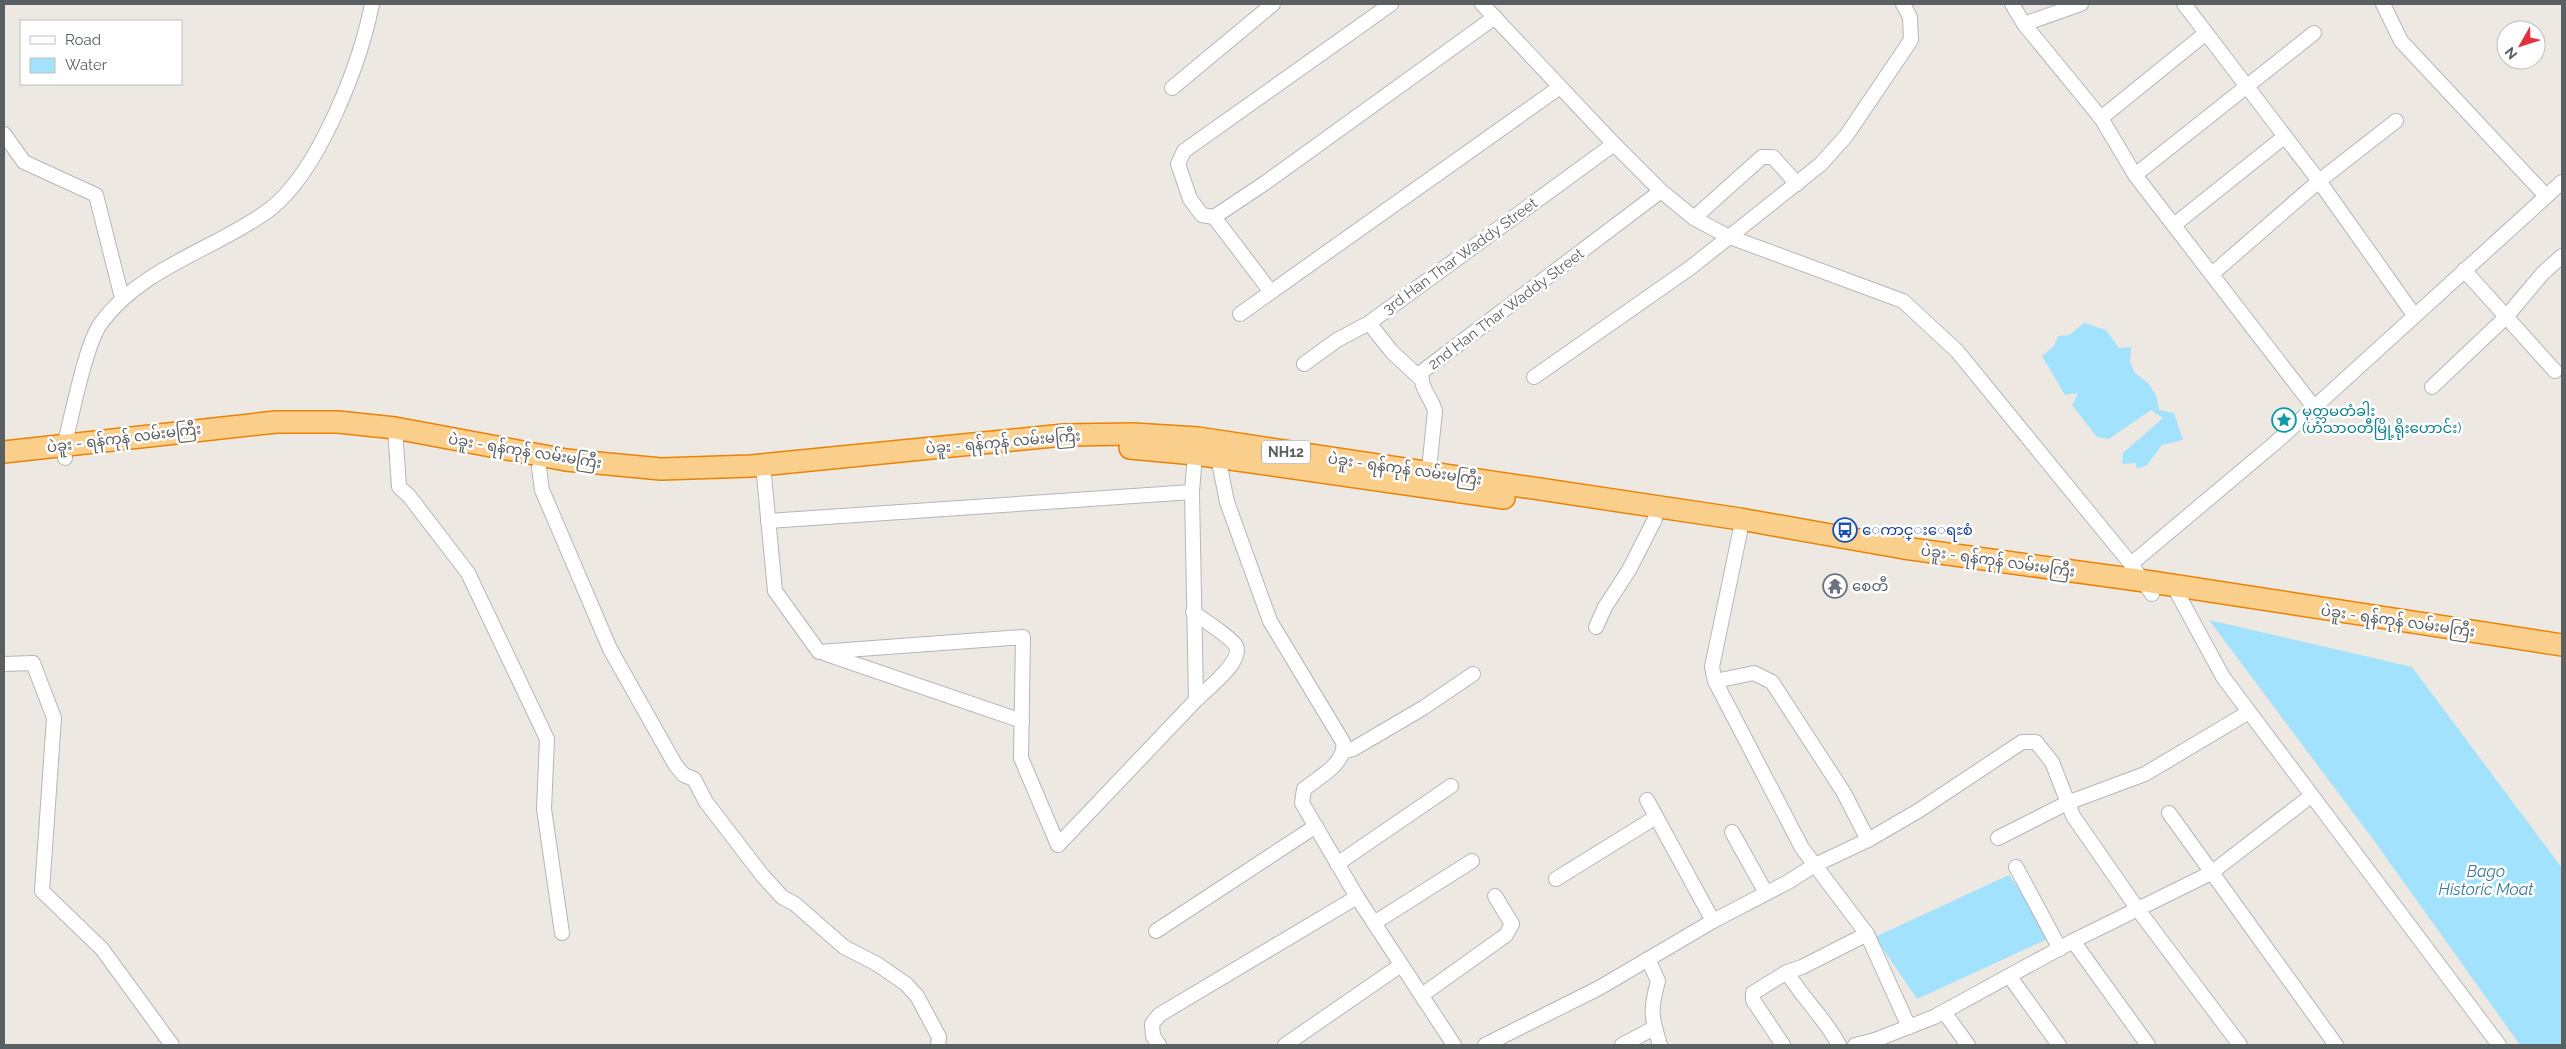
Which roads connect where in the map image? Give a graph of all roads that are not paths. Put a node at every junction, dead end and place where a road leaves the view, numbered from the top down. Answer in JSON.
{"nodes":[{"id":1,"x":372,"y":4,"type":"edge"},
{"id":2,"x":1274,"y":4,"type":"edge"},
{"id":3,"x":1392,"y":4,"type":"edge"},
{"id":4,"x":1482,"y":4,"type":"edge"},
{"id":5,"x":1903,"y":4,"type":"edge"},
{"id":6,"x":2012,"y":4,"type":"edge"},
{"id":7,"x":2081,"y":4,"type":"edge"},
{"id":8,"x":2184,"y":4,"type":"edge"},
{"id":9,"x":2383,"y":4,"type":"edge"},
{"id":10,"x":1495,"y":17,"type":"junction"},
{"id":11,"x":2024,"y":24,"type":"junction"},
{"id":12,"x":2206,"y":33,"type":"junction"},
{"id":13,"x":2314,"y":33,"type":"dead end"},
{"id":14,"x":2246,"y":86,"type":"junction"},
{"id":15,"x":1560,"y":87,"type":"junction"},
{"id":16,"x":1172,"y":88,"type":"dead end"},
{"id":17,"x":2101,"y":118,"type":"junction"},
{"id":18,"x":2396,"y":121,"type":"dead end"},
{"id":19,"x":4,"y":134,"type":"edge"},
{"id":20,"x":2284,"y":137,"type":"junction"},
{"id":21,"x":1614,"y":144,"type":"junction"},
{"id":22,"x":2135,"y":175,"type":"junction"},
{"id":23,"x":2319,"y":181,"type":"junction"},
{"id":24,"x":2562,"y":182,"type":"edge"},
{"id":25,"x":1797,"y":184,"type":"junction"},
{"id":26,"x":1661,"y":191,"type":"junction"},
{"id":27,"x":2546,"y":196,"type":"junction"},
{"id":28,"x":1214,"y":217,"type":"junction"},
{"id":29,"x":1694,"y":218,"type":"junction"},
{"id":30,"x":2174,"y":225,"type":"junction"},
{"id":31,"x":1727,"y":236,"type":"junction"},
{"id":32,"x":2562,"y":256,"type":"edge"},
{"id":33,"x":2464,"y":270,"type":"junction"},
{"id":34,"x":2212,"y":274,"type":"junction"},
{"id":35,"x":1271,"y":292,"type":"junction"},
{"id":36,"x":122,"y":298,"type":"junction"},
{"id":37,"x":1240,"y":314,"type":"dead end"},
{"id":38,"x":2414,"y":315,"type":"junction"},
{"id":39,"x":2506,"y":317,"type":"junction"},
{"id":40,"x":1369,"y":323,"type":"junction"},
{"id":41,"x":1304,"y":364,"type":"dead end"},
{"id":42,"x":2555,"y":371,"type":"dead end"},
{"id":43,"x":1534,"y":377,"type":"dead end"},
{"id":44,"x":1420,"y":378,"type":"junction"},
{"id":45,"x":2432,"y":387,"type":"dead end"},
{"id":46,"x":2314,"y":406,"type":"junction"},
{"id":47,"x":395,"y":436,"type":"junction"},
{"id":48,"x":1217,"y":449,"type":"junction"},
{"id":49,"x":4,"y":452,"type":"edge"},
{"id":50,"x":65,"y":452,"type":"junction"},
{"id":51,"x":1195,"y":454,"type":"junction"},
{"id":52,"x":4,"y":463,"type":"edge"},
{"id":53,"x":539,"y":468,"type":"junction"},
{"id":54,"x":763,"y":471,"type":"junction"},
{"id":55,"x":1428,"y":479,"type":"junction"},
{"id":56,"x":1192,"y":492,"type":"junction"},
{"id":57,"x":1655,"y":519,"type":"junction"},
{"id":58,"x":768,"y":521,"type":"junction"},
{"id":59,"x":1740,"y":532,"type":"junction"},
{"id":60,"x":2132,"y":564,"type":"junction"},
{"id":61,"x":2149,"y":588,"type":"junction"},
{"id":62,"x":2177,"y":592,"type":"junction"},
{"id":63,"x":1193,"y":612,"type":"junction"},
{"id":64,"x":1596,"y":627,"type":"dead end"},
{"id":65,"x":2562,"y":645,"type":"edge"},
{"id":66,"x":819,"y":652,"type":"junction"},
{"id":67,"x":2562,"y":657,"type":"edge"},
{"id":68,"x":4,"y":664,"type":"edge"},
{"id":69,"x":1473,"y":674,"type":"dead end"},
{"id":70,"x":1716,"y":681,"type":"junction"},
{"id":71,"x":1196,"y":700,"type":"junction"},
{"id":72,"x":2249,"y":712,"type":"junction"},
{"id":73,"x":1022,"y":721,"type":"junction"},
{"id":74,"x":1345,"y":751,"type":"junction"},
{"id":75,"x":1451,"y":786,"type":"dead end"},
{"id":76,"x":2312,"y":796,"type":"junction"},
{"id":77,"x":1647,"y":800,"type":"dead end"},
{"id":78,"x":2068,"y":803,"type":"junction"},
{"id":79,"x":2169,"y":813,"type":"dead end"},
{"id":80,"x":1656,"y":817,"type":"junction"},
{"id":81,"x":1316,"y":826,"type":"junction"},
{"id":82,"x":1732,"y":832,"type":"dead end"},
{"id":83,"x":1998,"y":838,"type":"dead end"},
{"id":84,"x":1868,"y":840,"type":"junction"},
{"id":85,"x":1472,"y":861,"type":"dead end"},
{"id":86,"x":1337,"y":864,"type":"junction"},
{"id":87,"x":1815,"y":865,"type":"junction"},
{"id":88,"x":2016,"y":867,"type":"dead end"},
{"id":89,"x":2211,"y":873,"type":"junction"},
{"id":90,"x":1556,"y":879,"type":"dead end"},
{"id":91,"x":1766,"y":893,"type":"junction"},
{"id":92,"x":1495,"y":896,"type":"dead end"},
{"id":93,"x":1357,"y":897,"type":"junction"},
{"id":94,"x":2139,"y":911,"type":"junction"},
{"id":95,"x":1713,"y":921,"type":"junction"},
{"id":96,"x":1374,"y":923,"type":"junction"},
{"id":97,"x":1156,"y":931,"type":"dead end"},
{"id":98,"x":562,"y":933,"type":"dead end"},
{"id":99,"x":1867,"y":934,"type":"junction"},
{"id":100,"x":2074,"y":941,"type":"junction"},
{"id":101,"x":2060,"y":948,"type":"junction"},
{"id":102,"x":1648,"y":959,"type":"junction"},
{"id":103,"x":1402,"y":965,"type":"junction"},
{"id":104,"x":1786,"y":972,"type":"junction"},
{"id":105,"x":2010,"y":977,"type":"junction"},
{"id":106,"x":1422,"y":995,"type":"junction"},
{"id":107,"x":1944,"y":1012,"type":"junction"},
{"id":108,"x":1909,"y":1027,"type":"junction"},
{"id":109,"x":1654,"y":1028,"type":"junction"},
{"id":110,"x":1877,"y":1043,"type":"edge"},
{"id":111,"x":172,"y":1045,"type":"edge"},
{"id":112,"x":938,"y":1045,"type":"edge"},
{"id":113,"x":1159,"y":1045,"type":"edge"},
{"id":114,"x":1285,"y":1045,"type":"edge"},
{"id":115,"x":1454,"y":1045,"type":"edge"},
{"id":116,"x":1485,"y":1045,"type":"edge"},
{"id":117,"x":1622,"y":1045,"type":"edge"},
{"id":118,"x":1660,"y":1045,"type":"edge"},
{"id":119,"x":1783,"y":1045,"type":"edge"},
{"id":120,"x":1839,"y":1045,"type":"edge"},
{"id":121,"x":1856,"y":1045,"type":"edge"},
{"id":122,"x":1968,"y":1045,"type":"edge"},
{"id":123,"x":2059,"y":1045,"type":"edge"},
{"id":124,"x":2148,"y":1045,"type":"edge"},
{"id":125,"x":2240,"y":1045,"type":"edge"},
{"id":126,"x":2336,"y":1045,"type":"edge"},
{"id":127,"x":2499,"y":1045,"type":"edge"}],
"edges":[{"from":1,"to":36,"type":"street"},
{"from":2,"to":16,"type":"street"},
{"from":3,"to":28,"type":"street"},
{"from":4,"to":10,"type":"street"},
{"from":5,"to":25,"type":"street"},
{"from":6,"to":11,"type":"street"},
{"from":7,"to":11,"type":"street"},
{"from":8,"to":12,"type":"street"},
{"from":9,"to":27,"type":"street"},
{"from":10,"to":15,"type":"street"},
{"from":10,"to":28,"type":"street"},
{"from":11,"to":17,"type":"street"},
{"from":12,"to":14,"type":"street"},
{"from":12,"to":17,"type":"street"},
{"from":13,"to":14,"type":"street"},
{"from":14,"to":20,"type":"street"},
{"from":14,"to":22,"type":"street"},
{"from":15,"to":21,"type":"street"},
{"from":15,"to":35,"type":"street"},
{"from":17,"to":22,"type":"street"},
{"from":18,"to":23,"type":"street"},
{"from":19,"to":36,"type":"street"},
{"from":20,"to":23,"type":"street"},
{"from":20,"to":30,"type":"street"},
{"from":21,"to":26,"type":"street"},
{"from":21,"to":40,"type":"street","name":"3rd Han Thar Waddy Street"},
{"from":22,"to":30,"type":"street"},
{"from":23,"to":34,"type":"street"},
{"from":23,"to":38,"type":"street"},
{"from":24,"to":27,"type":"street"},
{"from":25,"to":29,"type":"street"},
{"from":25,"to":31,"type":"street"},
{"from":26,"to":29,"type":"street"},
{"from":26,"to":44,"type":"street","name":"2nd Han Thar Waddy Street"},
{"from":27,"to":33,"type":"street"},
{"from":28,"to":35,"type":"street"},
{"from":29,"to":31,"type":"street"},
{"from":30,"to":34,"type":"street"},
{"from":31,"to":43,"type":"street"},
{"from":31,"to":60,"type":"street"},
{"from":32,"to":39,"type":"street"},
{"from":33,"to":38,"type":"street"},
{"from":33,"to":39,"type":"street"},
{"from":34,"to":46,"type":"street"},
{"from":35,"to":37,"type":"street"},
{"from":36,"to":50,"type":"street"},
{"from":38,"to":46,"type":"street"},
{"from":39,"to":42,"type":"street"},
{"from":39,"to":45,"type":"street"},
{"from":40,"to":41,"type":"street","name":"3rd Han Thar Waddy Street"},
{"from":40,"to":44,"type":"street"},
{"from":44,"to":55,"type":"street","name":"2nd Han Thar Waddy Street"},
{"from":46,"to":60,"type":"street"},
{"from":47,"to":50,"type":"highway","name":"ပဲခူး - ရန်ကုန် လမ်းမကြီး","number":"NH12"},
{"from":47,"to":53,"type":"highway","name":"ပဲခူး - ရန်ကုန် လမ်းမကြီး","number":"NH12"},
{"from":47,"to":54,"type":"highway","name":"ပဲခူး - ရန်ကုန် လမ်းမကြီး","number":"NH12"},
{"from":47,"to":98,"type":"street"},
{"from":48,"to":51,"type":"highway","name":"ပဲခူး - ရန်ကုန် လမ်းမကြီး","number":"NH12"},
{"from":48,"to":54,"type":"highway","name":"ပဲခူး - ရန်ကုန် လမ်းမကြီး","number":"NH12"},
{"from":48,"to":55,"type":"highway","name":"ပဲခူး - ရန်ကုန် လမ်းမကြီး","number":"NH12"},
{"from":48,"to":74,"type":"street"},
{"from":49,"to":50,"type":"highway","name":"ပဲခူး - ရန်ကုန် လမ်းမကြီး","number":"NH12"},
{"from":50,"to":52,"type":"highway","name":"ပဲခူး - ရန်ကုန် လမ်းမကြီး","number":"NH12"},
{"from":51,"to":54,"type":"highway","name":"ပဲခူး - ရန်ကုန် လမ်းမကြီး","number":"NH12"},
{"from":51,"to":56,"type":"street"},
{"from":53,"to":54,"type":"highway","name":"ပဲခူး - ရန်ကုန် လမ်းမကြီး","number":"NH12"},
{"from":53,"to":112,"type":"street"},
{"from":54,"to":58,"type":"street"},
{"from":55,"to":57,"type":"highway","name":"ပဲခူး - ရန်ကုန် လမ်းမကြီး","number":"NH12"},
{"from":55,"to":61,"type":"highway","name":"ပဲခူး - ရန်ကုန် လမ်းမကြီး","number":"NH12"},
{"from":56,"to":58,"type":"street"},
{"from":56,"to":63,"type":"street"},
{"from":57,"to":59,"type":"highway","name":"ပဲခူး - ရန်ကုန် လမ်းမကြီး","number":"NH12"},
{"from":57,"to":64,"type":"street"},
{"from":58,"to":66,"type":"street"},
{"from":59,"to":61,"type":"highway","name":"ပဲခူး - ရန်ကုန် လမ်းမကြီး","number":"NH12"},
{"from":59,"to":70,"type":"street"},
{"from":60,"to":61,"type":"street"},
{"from":61,"to":62,"type":"highway","name":"ပဲခူး - ရန်ကုန် လမ်းမကြီး","number":"NH12"},
{"from":62,"to":65,"type":"highway","name":"ပဲခူး - ရန်ကုန် လမ်းမကြီး","number":"NH12"},
{"from":62,"to":67,"type":"highway","name":"ပဲခူး - ရန်ကုန် လမ်းမကြီး","number":"NH12"},
{"from":62,"to":72,"type":"street"},
{"from":63,"to":71,"type":"street"},
{"from":63,"to":71,"type":"street"},
{"from":66,"to":73,"type":"street"},
{"from":66,"to":73,"type":"street"},
{"from":68,"to":111,"type":"street"},
{"from":69,"to":74,"type":"street"},
{"from":70,"to":84,"type":"street"},
{"from":70,"to":87,"type":"street"},
{"from":71,"to":73,"type":"street"},
{"from":72,"to":76,"type":"street"},
{"from":72,"to":78,"type":"street"},
{"from":74,"to":81,"type":"street"},
{"from":75,"to":86,"type":"street"},
{"from":76,"to":89,"type":"street"},
{"from":76,"to":127,"type":"street"},
{"from":77,"to":80,"type":"street"},
{"from":78,"to":83,"type":"street"},
{"from":78,"to":84,"type":"street"},
{"from":78,"to":94,"type":"street"},
{"from":79,"to":89,"type":"street"},
{"from":80,"to":90,"type":"street"},
{"from":80,"to":95,"type":"street"},
{"from":81,"to":86,"type":"street"},
{"from":81,"to":97,"type":"street"},
{"from":82,"to":91,"type":"street"},
{"from":84,"to":87,"type":"street"},
{"from":85,"to":96,"type":"street"},
{"from":86,"to":93,"type":"street"},
{"from":87,"to":91,"type":"street"},
{"from":87,"to":99,"type":"street"},
{"from":88,"to":101,"type":"street"},
{"from":89,"to":94,"type":"street"},
{"from":89,"to":126,"type":"street"},
{"from":91,"to":95,"type":"street"},
{"from":92,"to":106,"type":"street"},
{"from":93,"to":96,"type":"street"},
{"from":93,"to":113,"type":"street"},
{"from":94,"to":100,"type":"street"},
{"from":94,"to":125,"type":"street"},
{"from":95,"to":102,"type":"street"},
{"from":96,"to":103,"type":"street"},
{"from":99,"to":104,"type":"street"},
{"from":99,"to":108,"type":"street"},
{"from":100,"to":101,"type":"street"},
{"from":100,"to":124,"type":"street"},
{"from":101,"to":105,"type":"street"},
{"from":102,"to":109,"type":"street"},
{"from":102,"to":116,"type":"street"},
{"from":103,"to":106,"type":"street"},
{"from":103,"to":114,"type":"street"},
{"from":104,"to":119,"type":"street"},
{"from":104,"to":120,"type":"street"},
{"from":105,"to":107,"type":"street"},
{"from":105,"to":123,"type":"street"},
{"from":106,"to":115,"type":"street"},
{"from":107,"to":108,"type":"street"},
{"from":107,"to":122,"type":"street"},
{"from":108,"to":110,"type":"street"},
{"from":109,"to":117,"type":"street"},
{"from":109,"to":118,"type":"street"},
{"from":110,"to":121,"type":"street"}]}
